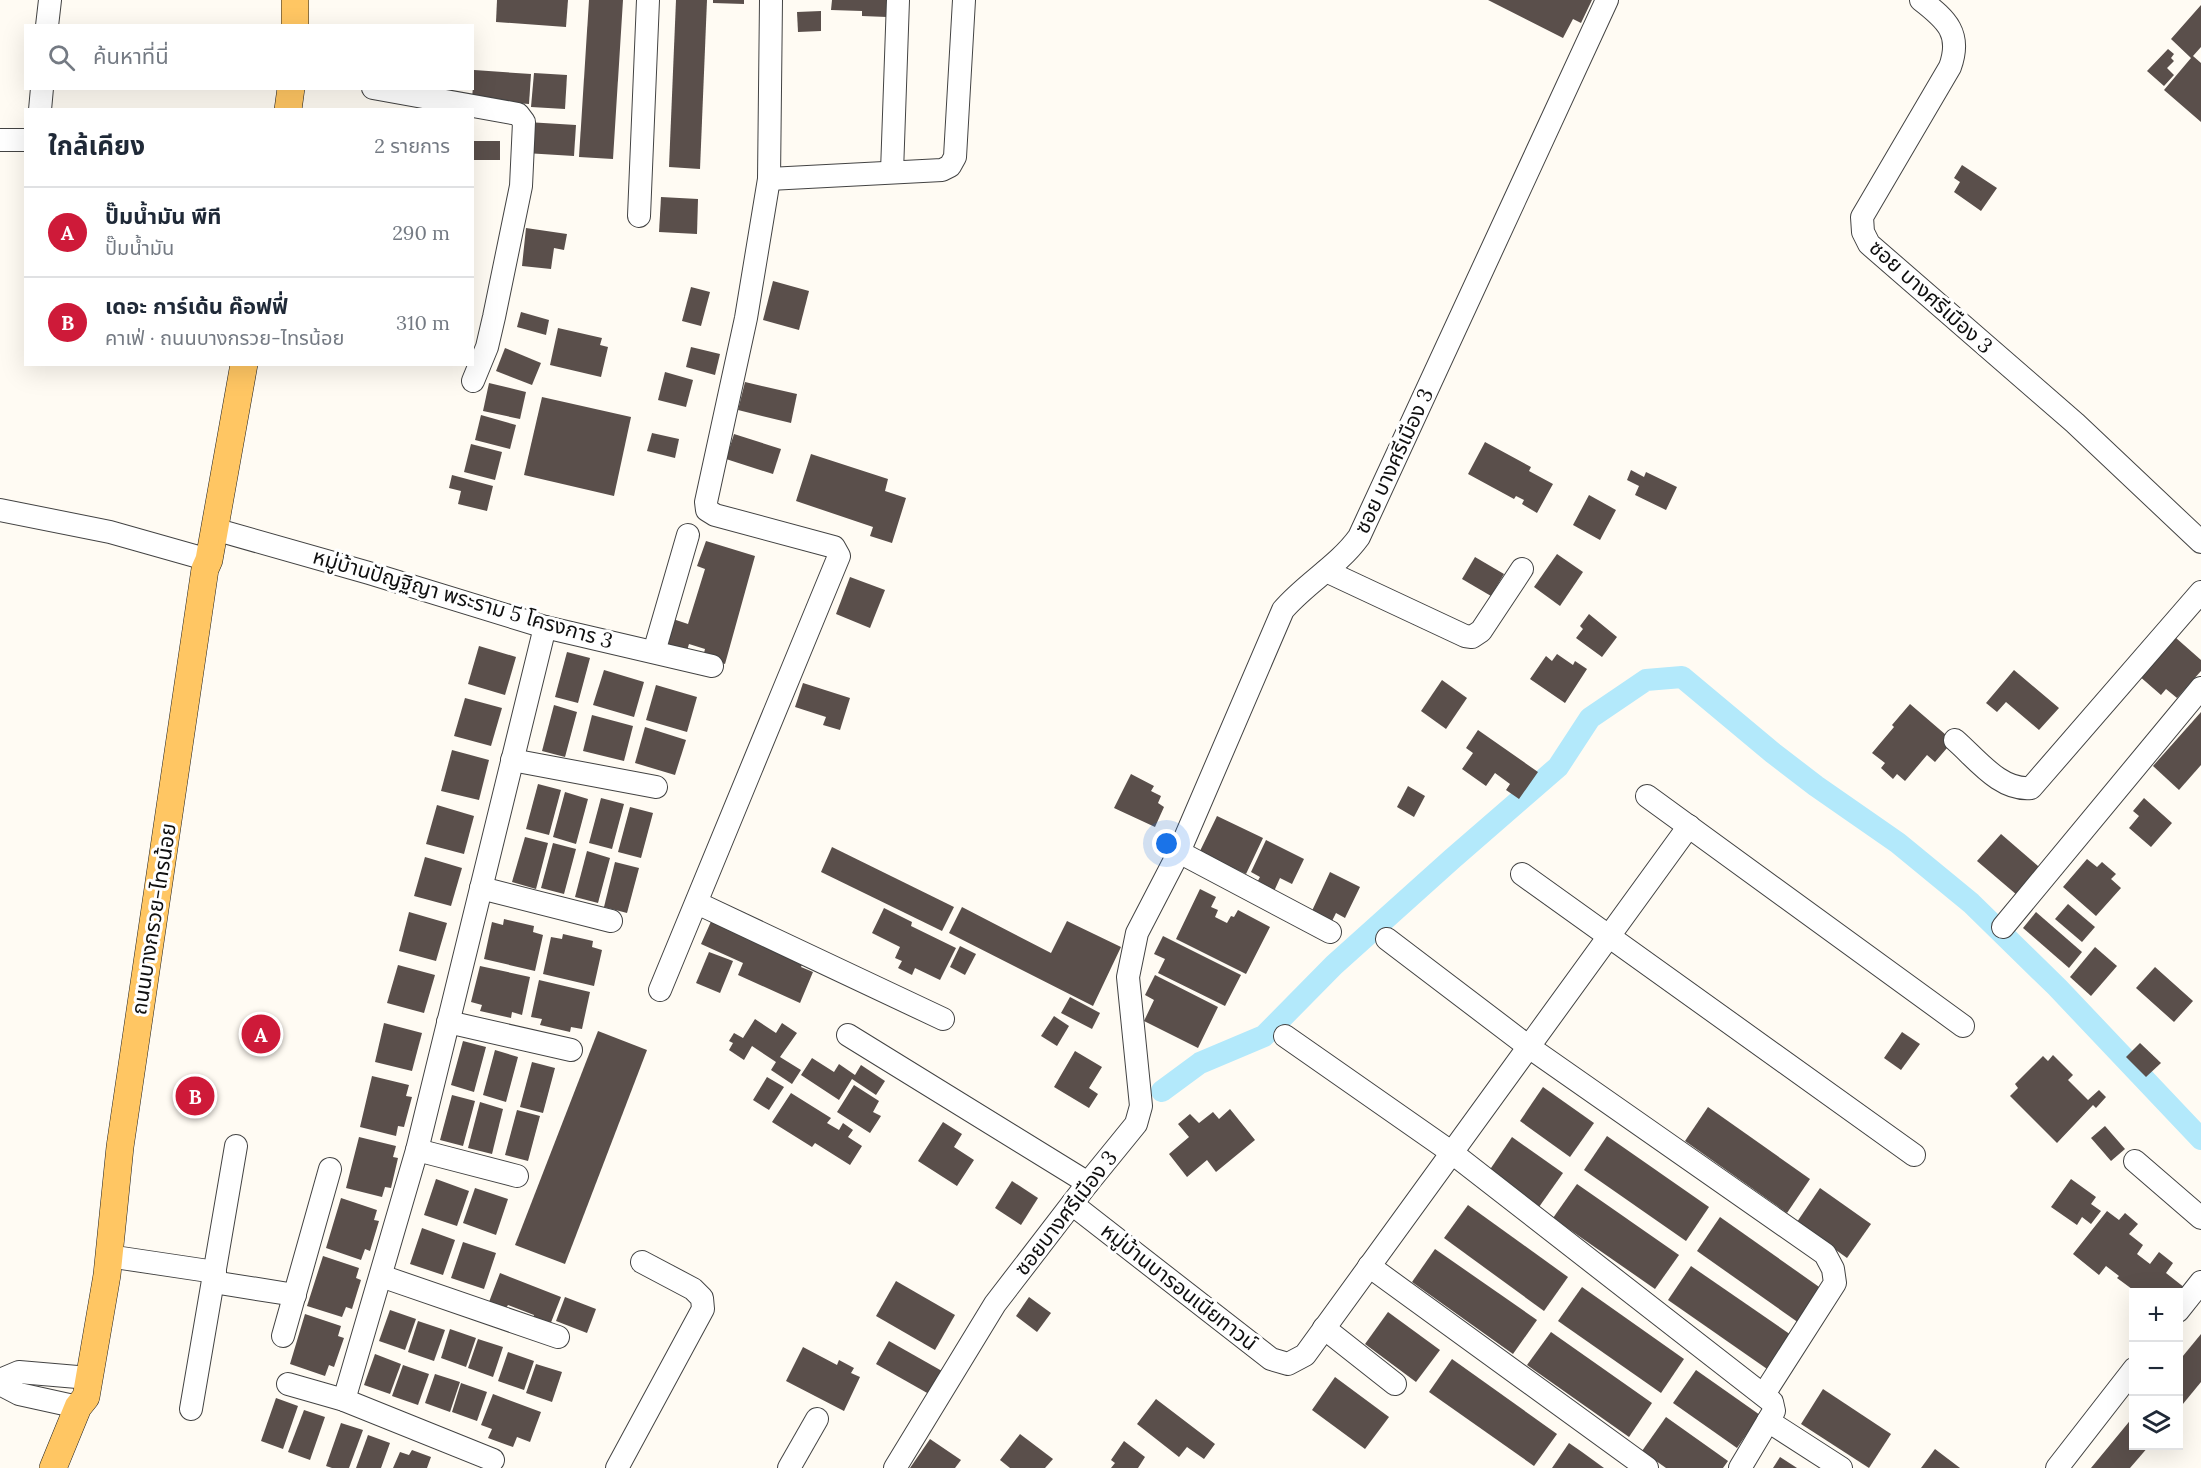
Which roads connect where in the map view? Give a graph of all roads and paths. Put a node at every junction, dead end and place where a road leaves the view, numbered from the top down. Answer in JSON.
{"nodes":[{"id":1,"x":50,"y":0,"type":"edge"},
{"id":2,"x":295,"y":0,"type":"edge"},
{"id":3,"x":648,"y":0,"type":"edge"},
{"id":4,"x":771,"y":0,"type":"edge"},
{"id":5,"x":898,"y":0,"type":"edge"},
{"id":6,"x":964,"y":0,"type":"edge"},
{"id":7,"x":1607,"y":0,"type":"edge"},
{"id":8,"x":1922,"y":0,"type":"edge"},
{"id":9,"x":48,"y":24,"type":"edge"},
{"id":10,"x":295,"y":24,"type":"edge"},
{"id":11,"x":42,"y":90,"type":"edge"},
{"id":12,"x":291,"y":90,"type":"edge"},
{"id":13,"x":384,"y":90,"type":"edge"},
{"id":14,"x":40,"y":108,"type":"edge"},
{"id":15,"x":288,"y":108,"type":"edge"},
{"id":16,"x":0,"y":140,"type":"edge"},
{"id":17,"x":24,"y":140,"type":"edge"},
{"id":18,"x":892,"y":172,"type":"junction"},
{"id":19,"x":769,"y":179,"type":"junction"},
{"id":20,"x":639,"y":216,"type":"dead end"},
{"id":21,"x":244,"y":366,"type":"edge"},
{"id":22,"x":473,"y":381,"type":"dead end"},
{"id":23,"x":0,"y":510,"type":"edge"},
{"id":24,"x":214,"y":529,"type":"junction"},
{"id":25,"x":688,"y":535,"type":"dead end"},
{"id":26,"x":2201,"y":542,"type":"edge"},
{"id":27,"x":209,"y":560,"type":"junction"},
{"id":28,"x":1522,"y":569,"type":"dead end"},
{"id":29,"x":1326,"y":571,"type":"junction"},
{"id":30,"x":2201,"y":592,"type":"edge"},
{"id":31,"x":545,"y":627,"type":"junction"},
{"id":32,"x":654,"y":652,"type":"junction"},
{"id":33,"x":712,"y":666,"type":"dead end"},
{"id":34,"x":2201,"y":688,"type":"edge"},
{"id":35,"x":1955,"y":740,"type":"dead end"},
{"id":36,"x":512,"y":759,"type":"junction"},
{"id":37,"x":656,"y":787,"type":"dead end"},
{"id":38,"x":1647,"y":796,"type":"dead end"},
{"id":39,"x":1689,"y":826,"type":"junction"},
{"id":40,"x":1179,"y":852,"type":"junction"},
{"id":41,"x":1522,"y":874,"type":"dead end"},
{"id":42,"x":481,"y":888,"type":"junction"},
{"id":43,"x":697,"y":903,"type":"junction"},
{"id":44,"x":611,"y":921,"type":"dead end"},
{"id":45,"x":2003,"y":927,"type":"dead end"},
{"id":46,"x":1330,"y":932,"type":"dead end"},
{"id":47,"x":1137,"y":933,"type":"joint"},
{"id":48,"x":1609,"y":936,"type":"junction"},
{"id":49,"x":1387,"y":939,"type":"dead end"},
{"id":50,"x":660,"y":990,"type":"dead end"},
{"id":51,"x":943,"y":1019,"type":"dead end"},
{"id":52,"x":448,"y":1022,"type":"junction"},
{"id":53,"x":1962,"y":1026,"type":"dead end"},
{"id":54,"x":848,"y":1035,"type":"dead end"},
{"id":55,"x":1285,"y":1036,"type":"dead end"},
{"id":56,"x":1529,"y":1047,"type":"junction"},
{"id":57,"x":570,"y":1050,"type":"dead end"},
{"id":58,"x":236,"y":1146,"type":"dead end"},
{"id":59,"x":417,"y":1150,"type":"junction"},
{"id":60,"x":1452,"y":1152,"type":"junction"},
{"id":61,"x":1914,"y":1155,"type":"dead end"},
{"id":62,"x":2135,"y":1161,"type":"dead end"},
{"id":63,"x":330,"y":1169,"type":"dead end"},
{"id":64,"x":517,"y":1176,"type":"dead end"},
{"id":65,"x":1088,"y":1183,"type":"junction"},
{"id":66,"x":1072,"y":1204,"type":"junction"},
{"id":67,"x":2201,"y":1218,"type":"edge"},
{"id":68,"x":108,"y":1256,"type":"junction"},
{"id":69,"x":642,"y":1262,"type":"dead end"},
{"id":70,"x":1369,"y":1266,"type":"junction"},
{"id":71,"x":381,"y":1276,"type":"junction"},
{"id":72,"x":214,"y":1277,"type":"junction"},
{"id":73,"x":2201,"y":1282,"type":"edge"},
{"id":74,"x":295,"y":1295,"type":"junction"},
{"id":75,"x":2183,"y":1305,"type":"edge"},
{"id":76,"x":1324,"y":1328,"type":"junction"},
{"id":77,"x":283,"y":1336,"type":"dead end"},
{"id":78,"x":558,"y":1337,"type":"dead end"},
{"id":79,"x":2129,"y":1374,"type":"edge"},
{"id":80,"x":89,"y":1378,"type":"junction"},
{"id":81,"x":0,"y":1382,"type":"edge"},
{"id":82,"x":288,"y":1384,"type":"dead end"},
{"id":83,"x":1395,"y":1384,"type":"dead end"},
{"id":84,"x":1764,"y":1394,"type":"junction"},
{"id":85,"x":344,"y":1401,"type":"junction"},
{"id":86,"x":78,"y":1407,"type":"junction"},
{"id":87,"x":191,"y":1409,"type":"dead end"},
{"id":88,"x":817,"y":1419,"type":"dead end"},
{"id":89,"x":1768,"y":1421,"type":"junction"},
{"id":90,"x":493,"y":1460,"type":"dead end"},
{"id":91,"x":53,"y":1468,"type":"edge"},
{"id":92,"x":617,"y":1468,"type":"edge"},
{"id":93,"x":789,"y":1468,"type":"edge"},
{"id":94,"x":895,"y":1468,"type":"edge"},
{"id":95,"x":1647,"y":1468,"type":"edge"},
{"id":96,"x":1740,"y":1468,"type":"edge"},
{"id":97,"x":1841,"y":1468,"type":"edge"},
{"id":98,"x":2057,"y":1468,"type":"edge"}],
"edges":[{"from":1,"to":9,"type":"street"},
{"from":2,"to":10,"type":"main road"},
{"from":3,"to":20,"type":"street"},
{"from":4,"to":19,"type":"street"},
{"from":5,"to":18,"type":"street"},
{"from":6,"to":18,"type":"street"},
{"from":7,"to":29,"type":"street","name":"ซอย บางศรีเมือง 3"},
{"from":8,"to":26,"type":"street","name":"ซอย บางศรีเมือง 3"},
{"from":11,"to":14,"type":"street"},
{"from":12,"to":15,"type":"main road"},
{"from":13,"to":22,"type":"street"},
{"from":16,"to":17,"type":"street"},
{"from":18,"to":19,"type":"street"},
{"from":19,"to":43,"type":"street"},
{"from":21,"to":24,"type":"main road","name":"ถนนบางกรวย-ไทรน้อย"},
{"from":23,"to":27,"type":"street"},
{"from":24,"to":27,"type":"main road","name":"ถนนบางกรวย-ไทรน้อย"},
{"from":24,"to":31,"type":"street","name":"หมู่บ้านปัญฐิญา พระราม 5 โครงการ 3"},
{"from":25,"to":32,"type":"street"},
{"from":27,"to":68,"type":"main road","name":"ถนนบางกรวย-ไทรน้อย"},
{"from":28,"to":29,"type":"street"},
{"from":29,"to":40,"type":"street","name":"ซอย บางศรีเมือง 3"},
{"from":30,"to":35,"type":"street"},
{"from":31,"to":32,"type":"street","name":"หมู่บ้านปัญฐิญา พระราม 5 โครงการ 3"},
{"from":31,"to":36,"type":"street"},
{"from":32,"to":33,"type":"street","name":"หมู่บ้านปัญฐิญา พระราม 5 โครงการ 3"},
{"from":34,"to":45,"type":"street"},
{"from":36,"to":37,"type":"street"},
{"from":36,"to":42,"type":"street"},
{"from":38,"to":39,"type":"street"},
{"from":39,"to":48,"type":"street"},
{"from":39,"to":53,"type":"street"},
{"from":40,"to":46,"type":"street"},
{"from":40,"to":47,"type":"street","name":"ซอย บางศรีเมือง 3"},
{"from":41,"to":48,"type":"street"},
{"from":42,"to":44,"type":"street"},
{"from":42,"to":52,"type":"street"},
{"from":43,"to":50,"type":"street"},
{"from":43,"to":51,"type":"street"},
{"from":47,"to":65,"type":"street","name":"ซอยบางศรีเมือง 3"},
{"from":48,"to":56,"type":"street"},
{"from":48,"to":61,"type":"street"},
{"from":49,"to":56,"type":"street"},
{"from":52,"to":57,"type":"street"},
{"from":52,"to":59,"type":"street"},
{"from":54,"to":65,"type":"street"},
{"from":55,"to":60,"type":"street"},
{"from":56,"to":60,"type":"street"},
{"from":56,"to":84,"type":"street"},
{"from":58,"to":72,"type":"street"},
{"from":59,"to":64,"type":"street"},
{"from":59,"to":71,"type":"street"},
{"from":60,"to":70,"type":"street"},
{"from":60,"to":84,"type":"street"},
{"from":62,"to":67,"type":"street"},
{"from":63,"to":74,"type":"street"},
{"from":65,"to":66,"type":"street","name":"ซอยบางศรีเมือง 3"},
{"from":66,"to":76,"type":"street","name":"หมู่บ้านบารอนเนียทาวน์"},
{"from":66,"to":94,"type":"street","name":"ซอยบางศรีเมือง 3"},
{"from":68,"to":72,"type":"street"},
{"from":68,"to":80,"type":"main road","name":"ถนนบางกรวย-ไทรน้อย"},
{"from":69,"to":92,"type":"street"},
{"from":70,"to":76,"type":"street"},
{"from":70,"to":95,"type":"street"},
{"from":71,"to":78,"type":"street"},
{"from":71,"to":85,"type":"street"},
{"from":72,"to":74,"type":"street"},
{"from":72,"to":87,"type":"street"},
{"from":73,"to":75,"type":"street"},
{"from":74,"to":77,"type":"street"},
{"from":76,"to":83,"type":"street"},
{"from":79,"to":98,"type":"street"},
{"from":80,"to":81,"type":"street"},
{"from":80,"to":86,"type":"main road","name":"ถนนบางกรวย-ไทรน้อย"},
{"from":81,"to":86,"type":"street"},
{"from":82,"to":85,"type":"street"},
{"from":84,"to":89,"type":"street"},
{"from":85,"to":90,"type":"street"},
{"from":86,"to":91,"type":"main road","name":"ถนนบางกรวย-ไทรน้อย"},
{"from":88,"to":93,"type":"street"},
{"from":89,"to":96,"type":"street"},
{"from":89,"to":97,"type":"street"}]}
